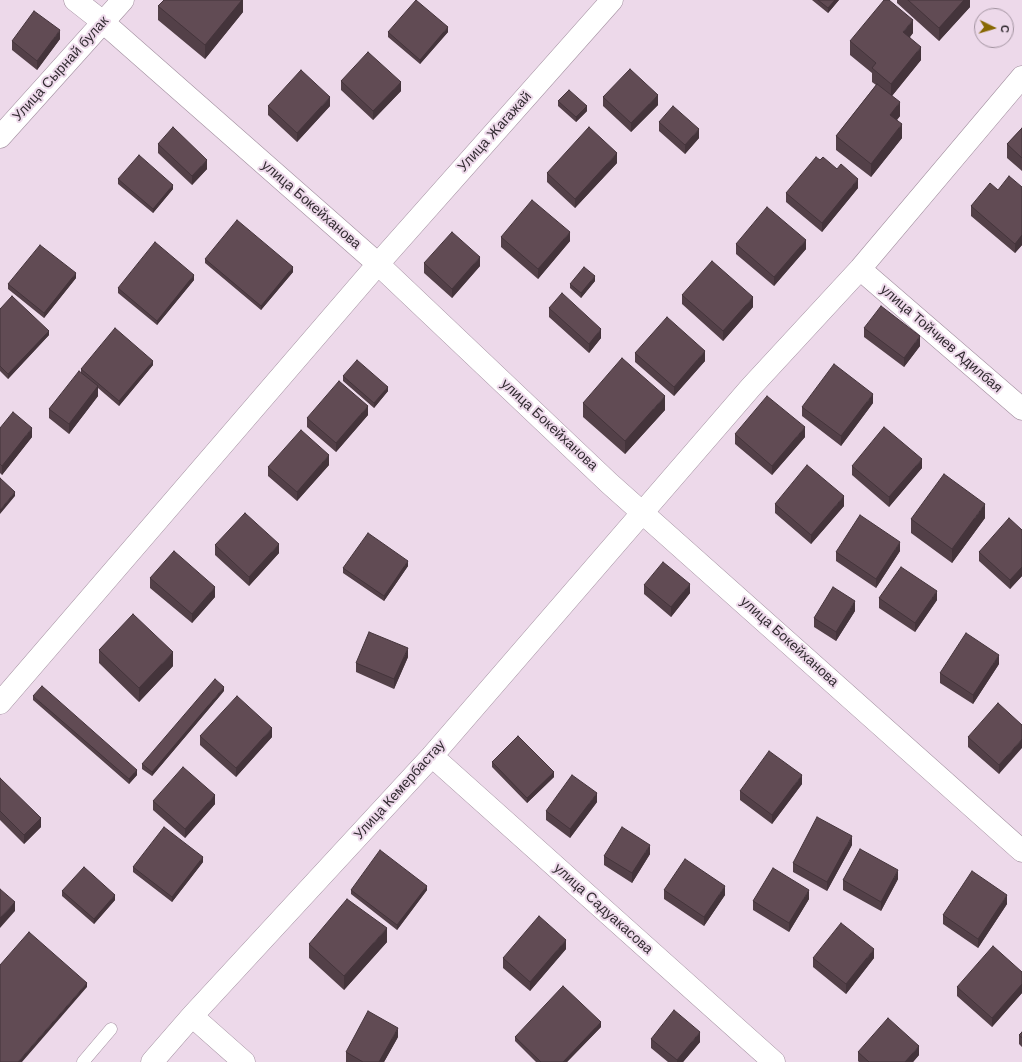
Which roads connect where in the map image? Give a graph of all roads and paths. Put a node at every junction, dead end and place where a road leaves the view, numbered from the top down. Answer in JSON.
{"nodes":[{"id":1,"x":75,"y":0,"type":"edge"},
{"id":2,"x":123,"y":0,"type":"edge"},
{"id":3,"x":612,"y":0,"type":"edge"},
{"id":4,"x":103,"y":22,"type":"junction"},
{"id":5,"x":1022,"y":77,"type":"edge"},
{"id":6,"x":0,"y":137,"type":"edge"},
{"id":7,"x":378,"y":264,"type":"junction"},
{"id":8,"x":860,"y":269,"type":"junction"},
{"id":9,"x":1022,"y":409,"type":"edge"},
{"id":10,"x":644,"y":512,"type":"junction"},
{"id":11,"x":0,"y":703,"type":"edge"},
{"id":12,"x":432,"y":756,"type":"junction"},
{"id":13,"x":1022,"y":851,"type":"edge"},
{"id":14,"x":192,"y":1016,"type":"junction"},
{"id":15,"x":111,"y":1029,"type":"dead end"},
{"id":16,"x":83,"y":1062,"type":"edge"},
{"id":17,"x":152,"y":1062,"type":"edge"},
{"id":18,"x":244,"y":1062,"type":"edge"},
{"id":19,"x":774,"y":1062,"type":"edge"}],
"edges":[{"from":1,"to":4,"type":"street","name":"улица Бокейханова"},
{"from":2,"to":4,"type":"street","name":"Улица Сырнай булак"},
{"from":3,"to":7,"type":"street","name":"Улица Жагажай"},
{"from":4,"to":6,"type":"street","name":"Улица Сырнай булак"},
{"from":4,"to":7,"type":"street","name":"улица Бокейханова"},
{"from":5,"to":8,"type":"street","name":"Улица Кемербастау"},
{"from":7,"to":10,"type":"street","name":"улица Бокейханова"},
{"from":7,"to":11,"type":"street","name":"Улица Жагажай"},
{"from":8,"to":9,"type":"street","name":"улица Тойчиев Адилбая"},
{"from":8,"to":10,"type":"street","name":"Улица Кемербастау"},
{"from":10,"to":12,"type":"street","name":"Улица Кемербастау"},
{"from":10,"to":13,"type":"street","name":"улица Бокейханова"},
{"from":12,"to":14,"type":"street","name":"Улица Кемербастау"},
{"from":12,"to":19,"type":"street","name":"улица Садуакасова"},
{"from":14,"to":17,"type":"street","name":"Улица Кемербастау"},
{"from":14,"to":18,"type":"street"},
{"from":15,"to":16,"type":"lane"}]}
